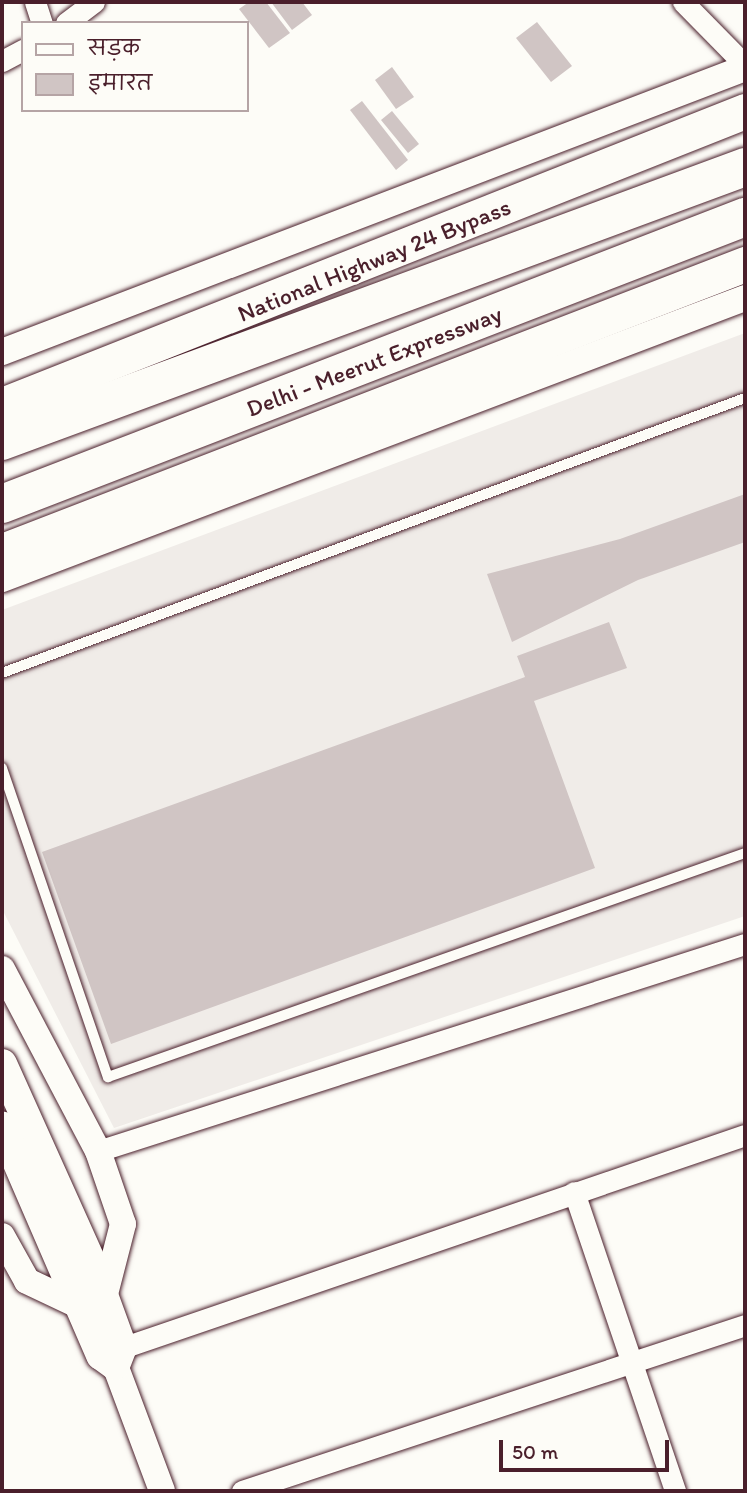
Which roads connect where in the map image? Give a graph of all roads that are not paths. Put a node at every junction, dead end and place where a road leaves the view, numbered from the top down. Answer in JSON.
{"nodes":[{"id":1,"x":35,"y":2,"type":"edge"},
{"id":2,"x":94,"y":2,"type":"edge"},
{"id":3,"x":683,"y":2,"type":"edge"},
{"id":4,"x":41,"y":21,"type":"edge"},
{"id":5,"x":69,"y":21,"type":"edge"},
{"id":6,"x":21,"y":51,"type":"edge"},
{"id":7,"x":2,"y":61,"type":"edge"},
{"id":8,"x":745,"y":66,"type":"edge"},
{"id":9,"x":745,"y":111,"type":"edge"},
{"id":10,"x":745,"y":167,"type":"edge"},
{"id":11,"x":745,"y":217,"type":"edge"},
{"id":12,"x":745,"y":264,"type":"edge"},
{"id":13,"x":745,"y":298,"type":"edge"},
{"id":14,"x":2,"y":352,"type":"edge"},
{"id":15,"x":121,"y":379,"type":"junction"},
{"id":16,"x":745,"y":398,"type":"edge"},
{"id":17,"x":2,"y":405,"type":"edge"},
{"id":18,"x":2,"y":441,"type":"edge"},
{"id":19,"x":2,"y":504,"type":"edge"},
{"id":20,"x":2,"y":551,"type":"edge"},
{"id":21,"x":2,"y":579,"type":"edge"},
{"id":22,"x":2,"y":673,"type":"edge"},
{"id":23,"x":2,"y":768,"type":"edge"},
{"id":24,"x":745,"y":853,"type":"edge"},
{"id":25,"x":745,"y":944,"type":"edge"},
{"id":26,"x":2,"y":969,"type":"edge"},
{"id":27,"x":2,"y":1065,"type":"edge"},
{"id":28,"x":2,"y":1126,"type":"edge"},
{"id":29,"x":745,"y":1135,"type":"edge"},
{"id":30,"x":98,"y":1151,"type":"junction"},
{"id":31,"x":575,"y":1192,"type":"junction"},
{"id":32,"x":2,"y":1236,"type":"edge"},
{"id":33,"x":92,"y":1302,"type":"junction"},
{"id":34,"x":745,"y":1325,"type":"edge"},
{"id":35,"x":113,"y":1356,"type":"junction"},
{"id":36,"x":632,"y":1363,"type":"junction"},
{"id":37,"x":162,"y":1491,"type":"edge"},
{"id":38,"x":242,"y":1491,"type":"edge"},
{"id":39,"x":675,"y":1491,"type":"edge"}],
"edges":[{"from":1,"to":4,"type":"street"},
{"from":2,"to":5,"type":"street"},
{"from":3,"to":8,"type":"street"},
{"from":6,"to":7,"type":"street"},
{"from":8,"to":14,"type":"street"},
{"from":9,"to":15,"type":"highway","name":"National Highway 24 Bypass"},
{"from":10,"to":15,"type":"highway"},
{"from":11,"to":19,"type":"highway","name":"Delhi - Meerut Expressway"},
{"from":12,"to":20,"type":"highway"},
{"from":13,"to":21,"type":"street"},
{"from":15,"to":17,"type":"highway","name":"National Highway 24 Bypass"},
{"from":15,"to":18,"type":"highway"},
{"from":16,"to":22,"type":"lane"},
{"from":23,"to":24,"type":"lane"},
{"from":25,"to":30,"type":"street"},
{"from":26,"to":30,"type":"street"},
{"from":27,"to":33,"type":"main road"},
{"from":28,"to":33,"type":"main road"},
{"from":29,"to":31,"type":"street"},
{"from":30,"to":33,"type":"street"},
{"from":31,"to":35,"type":"street"},
{"from":31,"to":36,"type":"street"},
{"from":32,"to":33,"type":"street"},
{"from":33,"to":35,"type":"main road"},
{"from":34,"to":36,"type":"street"},
{"from":35,"to":37,"type":"street"},
{"from":36,"to":38,"type":"street"},
{"from":36,"to":39,"type":"street"}]}
